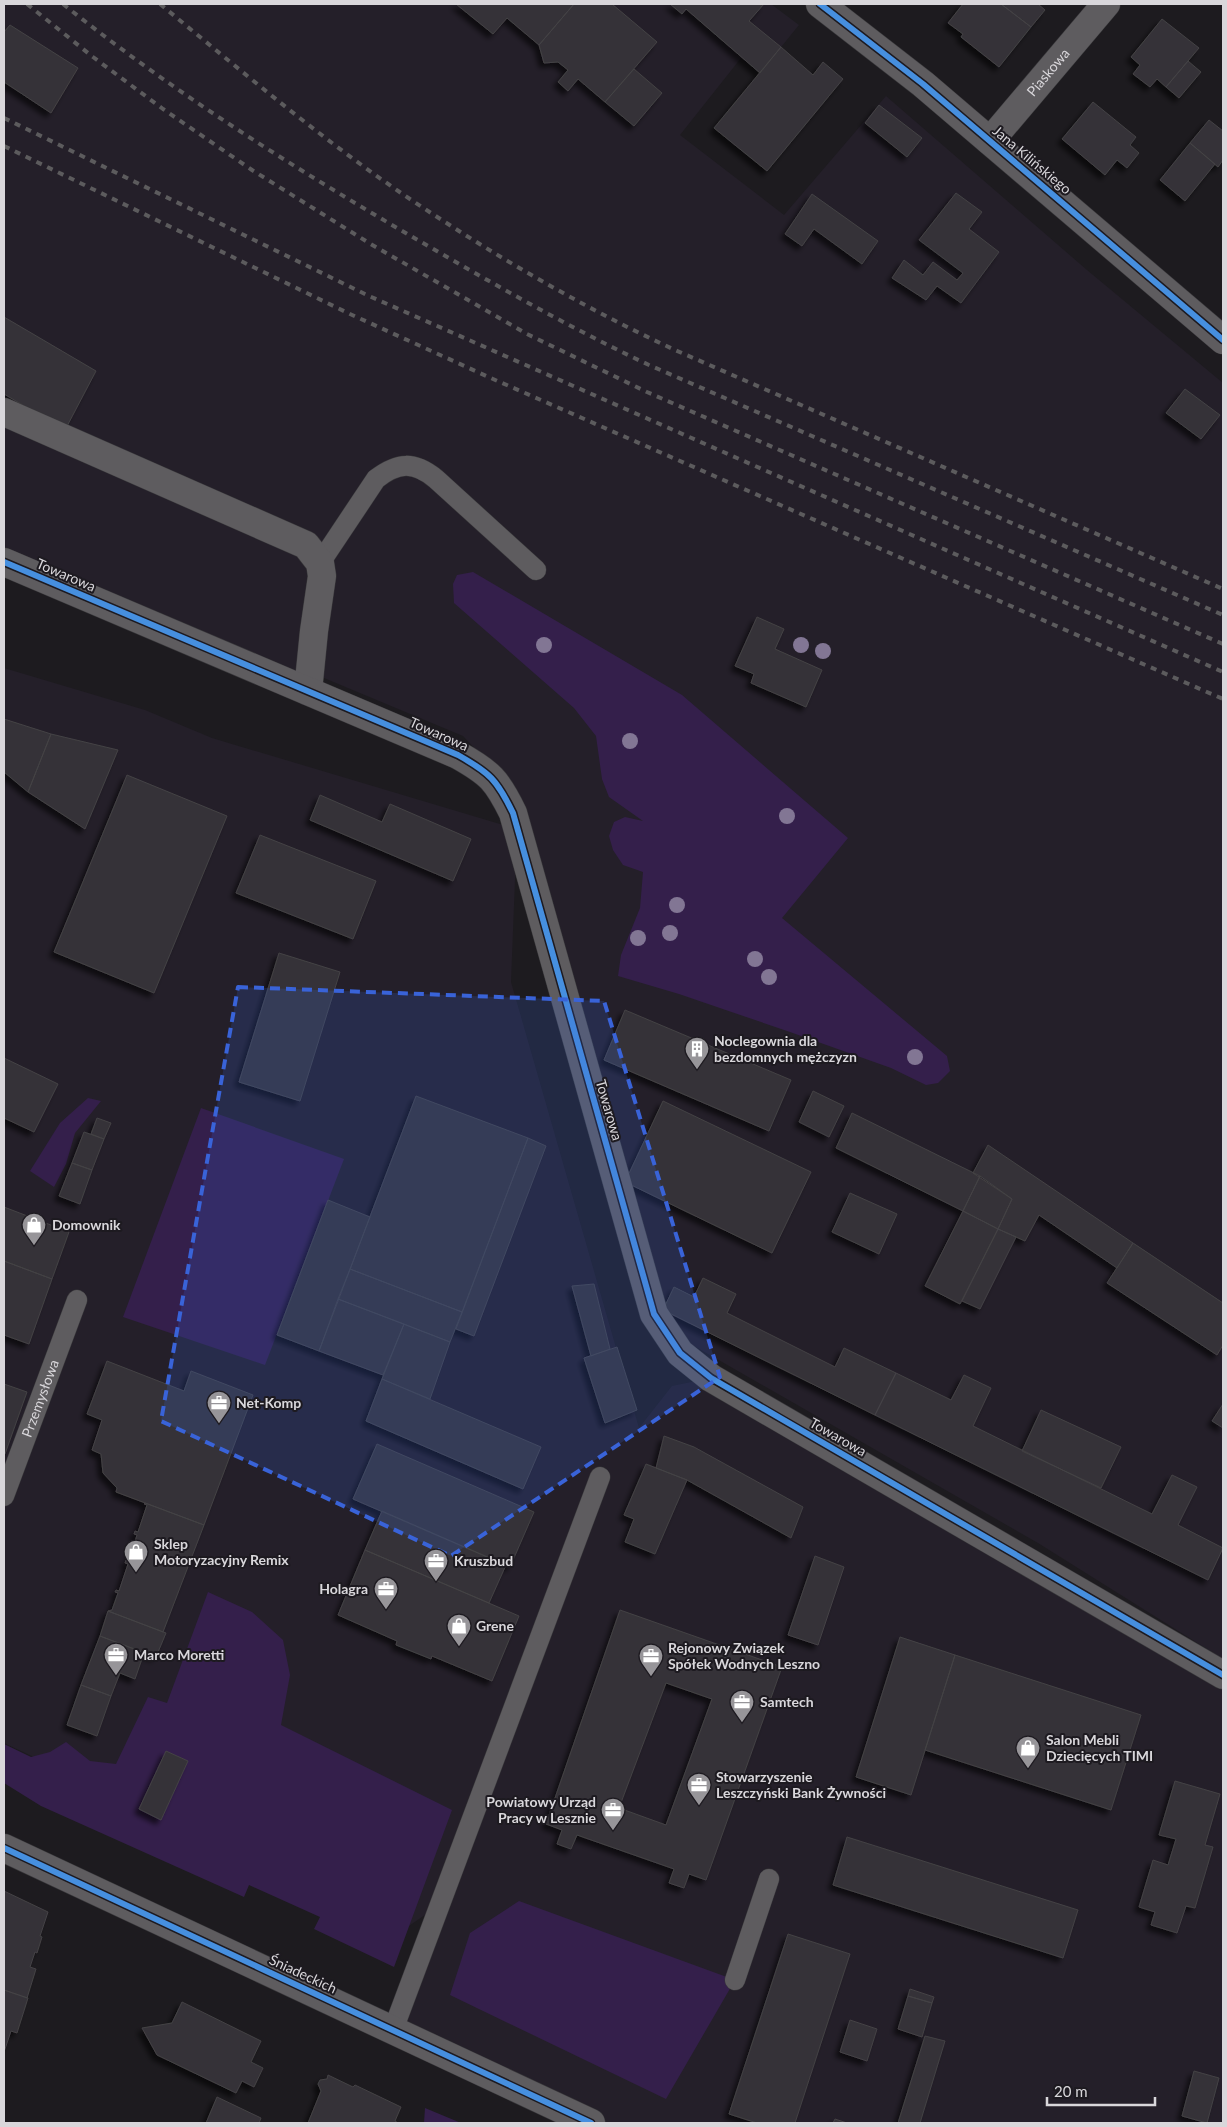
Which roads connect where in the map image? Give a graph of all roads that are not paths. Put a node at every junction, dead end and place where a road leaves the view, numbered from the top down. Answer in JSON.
{"nodes":[{"id":1,"x":820,"y":4,"type":"edge"},
{"id":2,"x":1106,"y":4,"type":"edge"},
{"id":3,"x":990,"y":141,"type":"junction"},
{"id":4,"x":1223,"y":340,"type":"edge"},
{"id":5,"x":4,"y":412,"type":"edge"},
{"id":6,"x":4,"y":562,"type":"edge"},
{"id":7,"x":320,"y":563,"type":"junction"},
{"id":8,"x":536,"y":570,"type":"dead end"},
{"id":9,"x":308,"y":691,"type":"junction"},
{"id":10,"x":77,"y":1300,"type":"dead end"},
{"id":11,"x":600,"y":1477,"type":"dead end"},
{"id":12,"x":4,"y":1496,"type":"edge"},
{"id":13,"x":1223,"y":1675,"type":"edge"},
{"id":14,"x":4,"y":1848,"type":"edge"},
{"id":15,"x":769,"y":1880,"type":"dead end"},
{"id":16,"x":735,"y":1980,"type":"dead end"},
{"id":17,"x":392,"y":2030,"type":"junction"},
{"id":18,"x":591,"y":2123,"type":"edge"}],
"edges":[{"from":1,"to":3,"type":"street","name":"Jana Kilińskiego"},
{"from":2,"to":3,"type":"street","name":"Piaskowa"},
{"from":3,"to":4,"type":"street","name":"Jana Kilińskiego"},
{"from":5,"to":7,"type":"street"},
{"from":6,"to":9,"type":"street","name":"Towarowa"},
{"from":7,"to":8,"type":"lane"},
{"from":7,"to":9,"type":"street"},
{"from":9,"to":13,"type":"street","name":"Towarowa"},
{"from":10,"to":12,"type":"lane","name":"Przemysłowa"},
{"from":11,"to":17,"type":"lane"},
{"from":14,"to":17,"type":"street","name":"Śniadeckich"},
{"from":15,"to":16,"type":"lane"},
{"from":17,"to":18,"type":"street","name":"Śniadeckich"}]}
